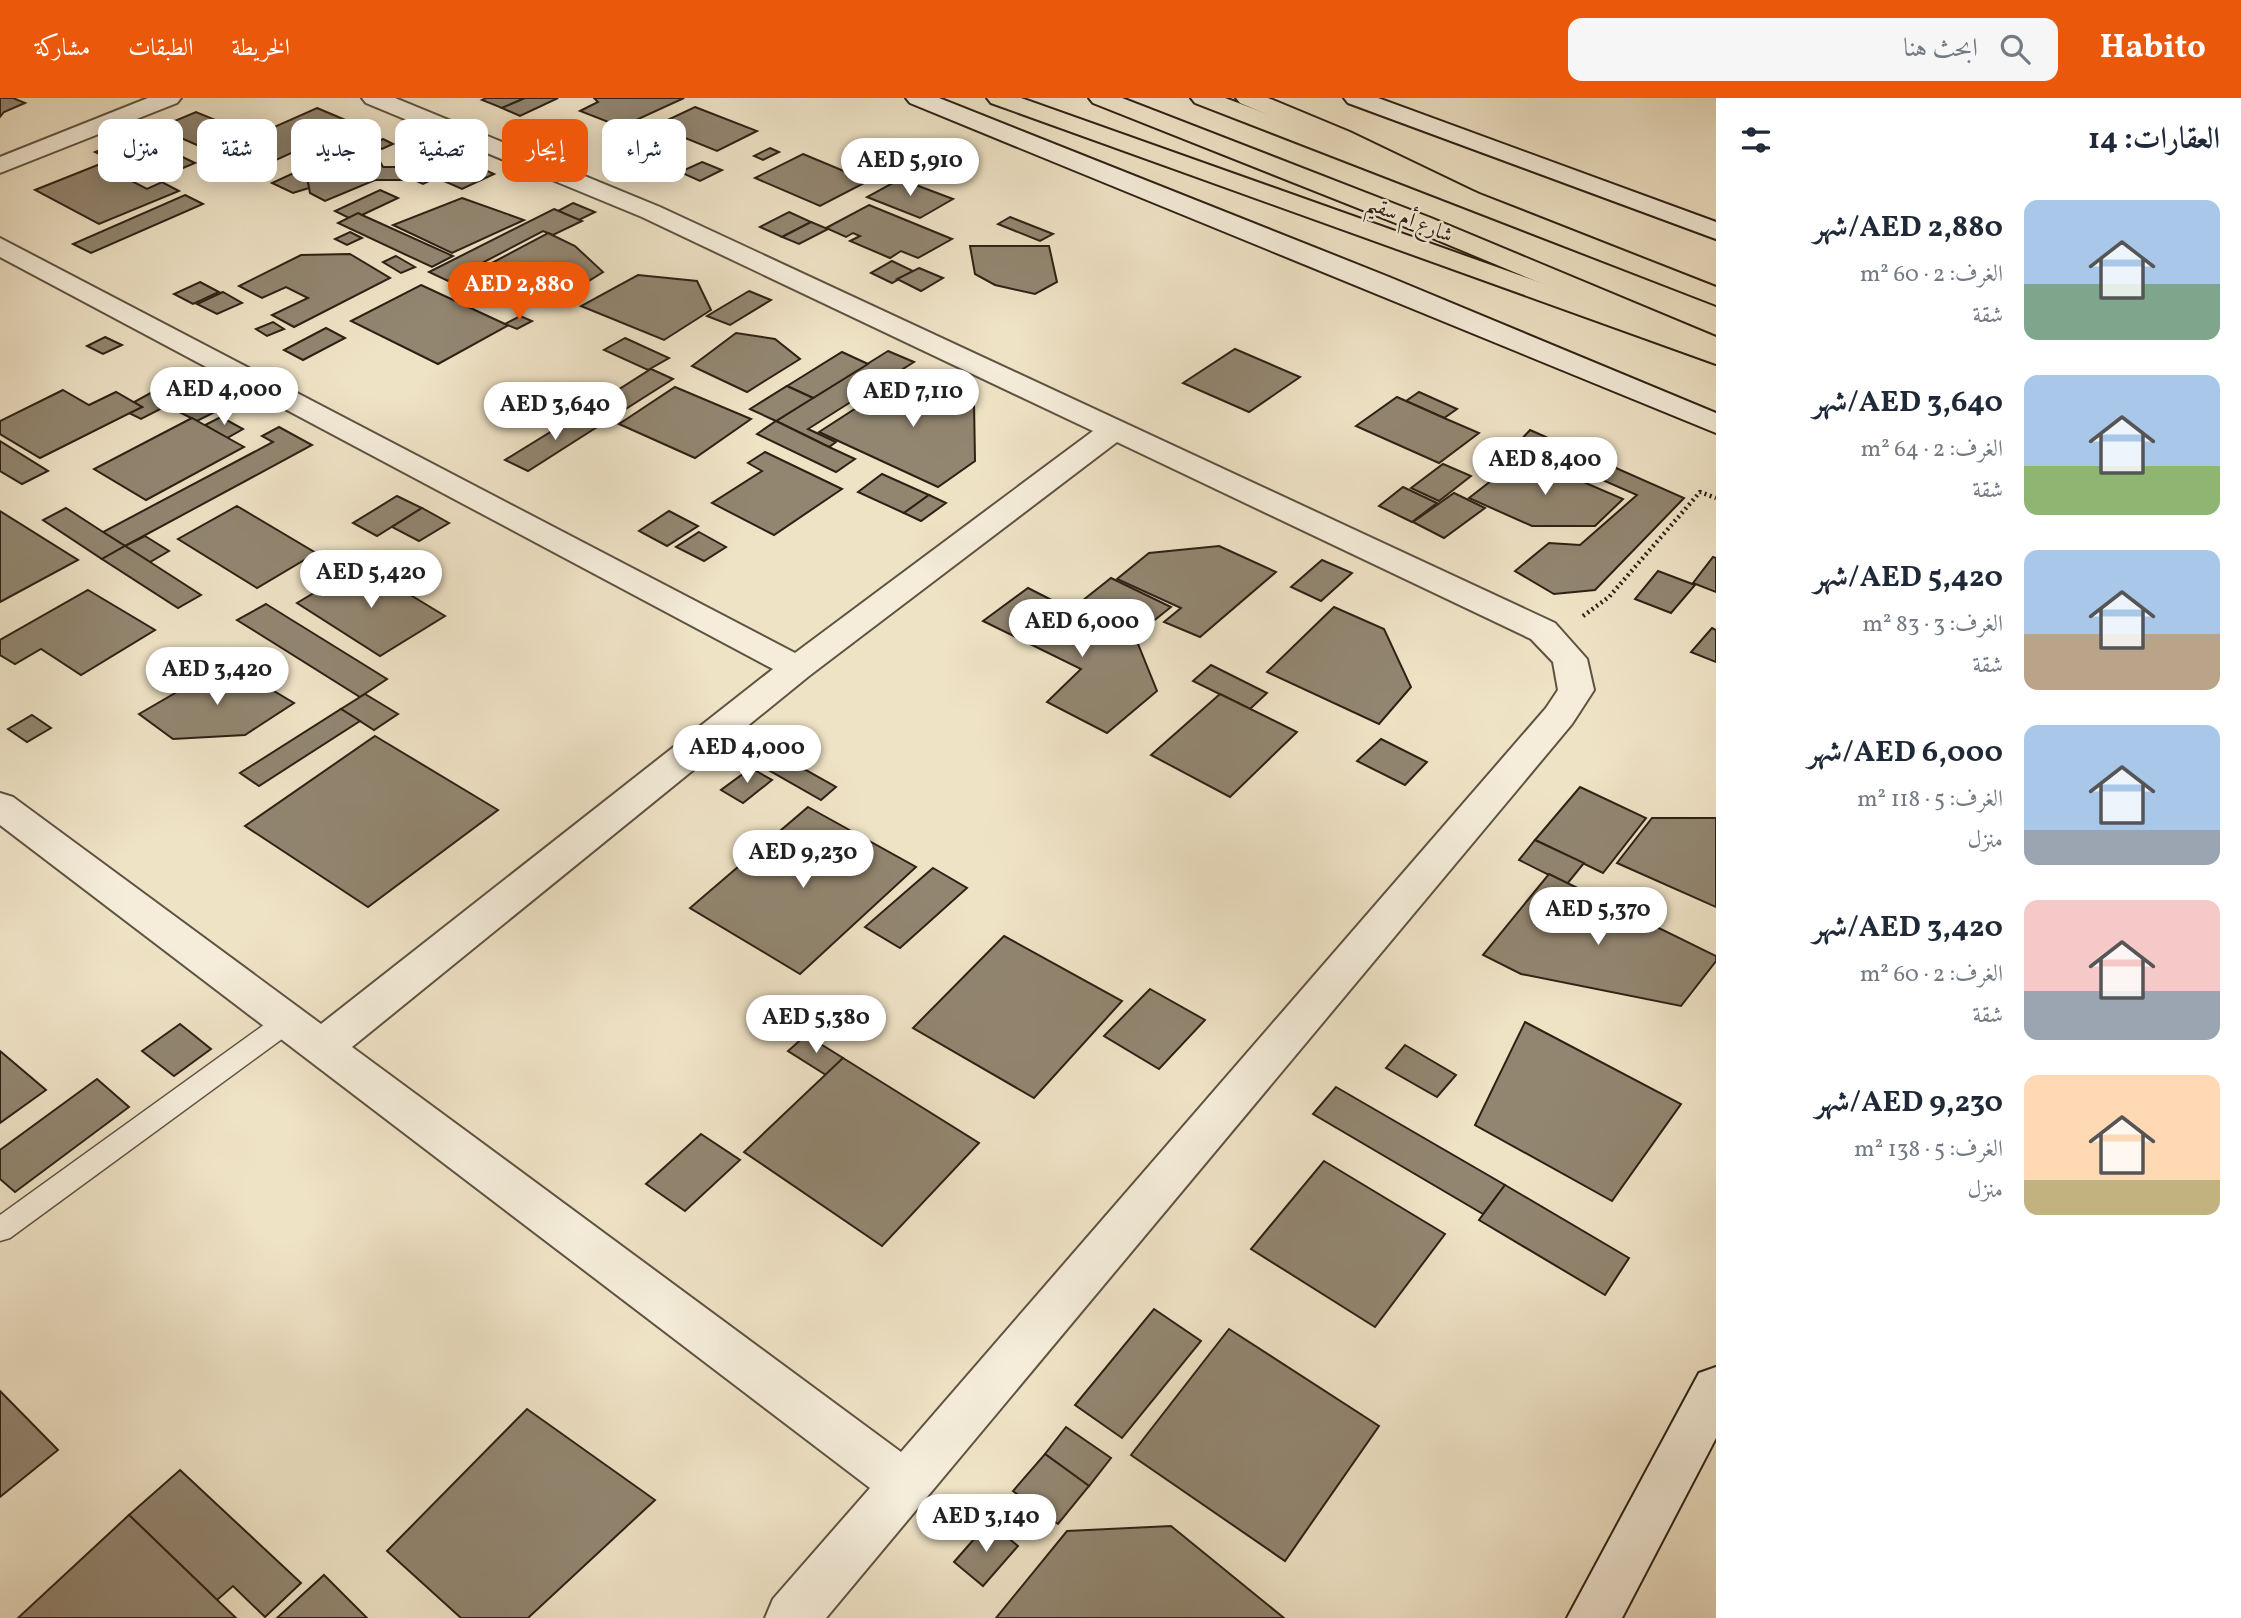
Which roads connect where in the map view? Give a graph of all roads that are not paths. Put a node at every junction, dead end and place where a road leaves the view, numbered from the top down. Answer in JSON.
{"nodes":[{"id":1,"x":169,"y":98,"type":"edge"},
{"id":2,"x":374,"y":98,"type":"edge"},
{"id":3,"x":918,"y":98,"type":"edge"},
{"id":4,"x":999,"y":98,"type":"edge"},
{"id":5,"x":1101,"y":98,"type":"edge"},
{"id":6,"x":1203,"y":98,"type":"edge"},
{"id":7,"x":1248,"y":98,"type":"edge"},
{"id":8,"x":1356,"y":98,"type":"edge"},
{"id":9,"x":0,"y":166,"type":"edge"},
{"id":10,"x":1468,"y":198,"type":"junction"},
{"id":11,"x":1716,"y":230,"type":"edge"},
{"id":12,"x":0,"y":246,"type":"edge"},
{"id":13,"x":1716,"y":297,"type":"edge"},
{"id":14,"x":1716,"y":347,"type":"edge"},
{"id":15,"x":1716,"y":355,"type":"edge"},
{"id":16,"x":1115,"y":429,"type":"junction"},
{"id":17,"x":1715,"y":438,"type":"edge"},
{"id":18,"x":797,"y":668,"type":"junction"},
{"id":19,"x":0,"y":806,"type":"edge"},
{"id":20,"x":288,"y":1021,"type":"junction"},
{"id":21,"x":322,"y":1047,"type":"junction"},
{"id":22,"x":0,"y":1230,"type":"edge"},
{"id":23,"x":1716,"y":1389,"type":"edge"},
{"id":24,"x":904,"y":1484,"type":"junction"},
{"id":25,"x":792,"y":1618,"type":"edge"},
{"id":26,"x":1594,"y":1618,"type":"edge"}],
"edges":[{"from":1,"to":9,"type":"street"},
{"from":2,"to":16,"type":"street"},
{"from":3,"to":17,"type":"street"},
{"from":4,"to":15,"type":"main road"},
{"from":5,"to":14,"type":"main road","name":"شارع أم سقيم"},
{"from":6,"to":10,"type":"main road","name":"شارع أم سقيم"},
{"from":7,"to":10,"type":"main road"},
{"from":8,"to":11,"type":"street"},
{"from":10,"to":13,"type":"main road","name":"شارع أم سقيم"},
{"from":12,"to":18,"type":"street"},
{"from":16,"to":18,"type":"street"},
{"from":16,"to":24,"type":"street"},
{"from":18,"to":21,"type":"street"},
{"from":19,"to":20,"type":"street"},
{"from":20,"to":21,"type":"street"},
{"from":20,"to":22,"type":"lane"},
{"from":21,"to":24,"type":"street"},
{"from":23,"to":26,"type":"street"},
{"from":24,"to":25,"type":"street"}]}
